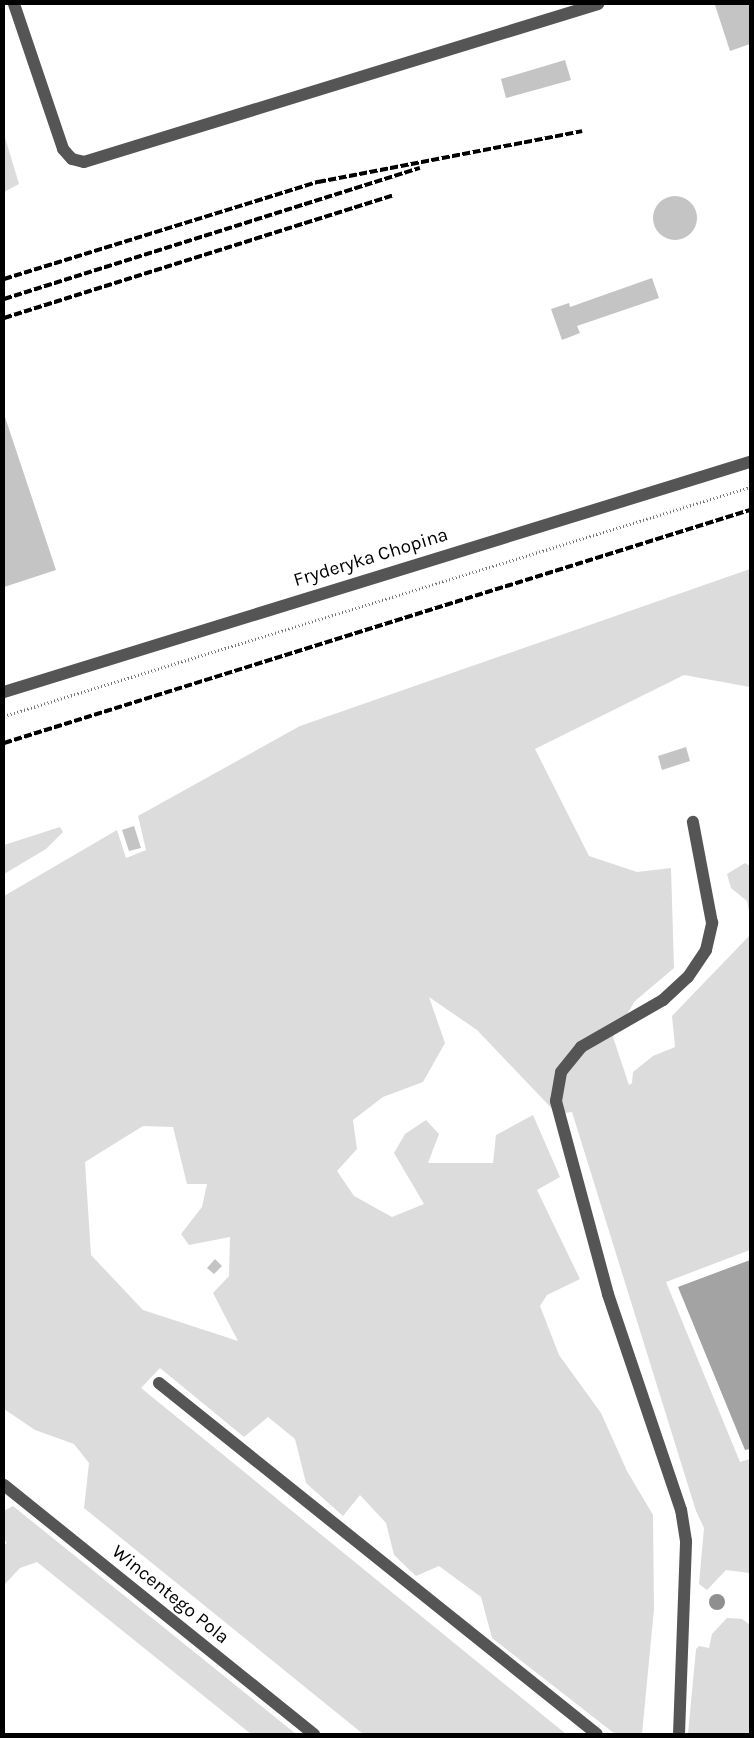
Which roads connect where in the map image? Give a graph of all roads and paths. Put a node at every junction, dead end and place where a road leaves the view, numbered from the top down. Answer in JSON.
{"nodes":[{"id":1,"x":14,"y":4,"type":"edge"},
{"id":2,"x":598,"y":4,"type":"edge"},
{"id":3,"x":750,"y":462,"type":"edge"},
{"id":4,"x":750,"y":486,"type":"edge"},
{"id":5,"x":4,"y":692,"type":"edge"},
{"id":6,"x":4,"y":716,"type":"edge"},
{"id":7,"x":693,"y":822,"type":"dead end"},
{"id":8,"x":159,"y":1383,"type":"dead end"},
{"id":9,"x":4,"y":1485,"type":"edge"},
{"id":10,"x":314,"y":1734,"type":"edge"},
{"id":11,"x":597,"y":1734,"type":"edge"},
{"id":12,"x":678,"y":1734,"type":"edge"}],
"edges":[{"from":1,"to":2,"type":"street"},
{"from":3,"to":5,"type":"street","name":"Fryderyka Chopina"},
{"from":4,"to":6,"type":"path"},
{"from":7,"to":12,"type":"street"},
{"from":8,"to":11,"type":"street"},
{"from":9,"to":10,"type":"street","name":"Wincentego Pola"}]}
